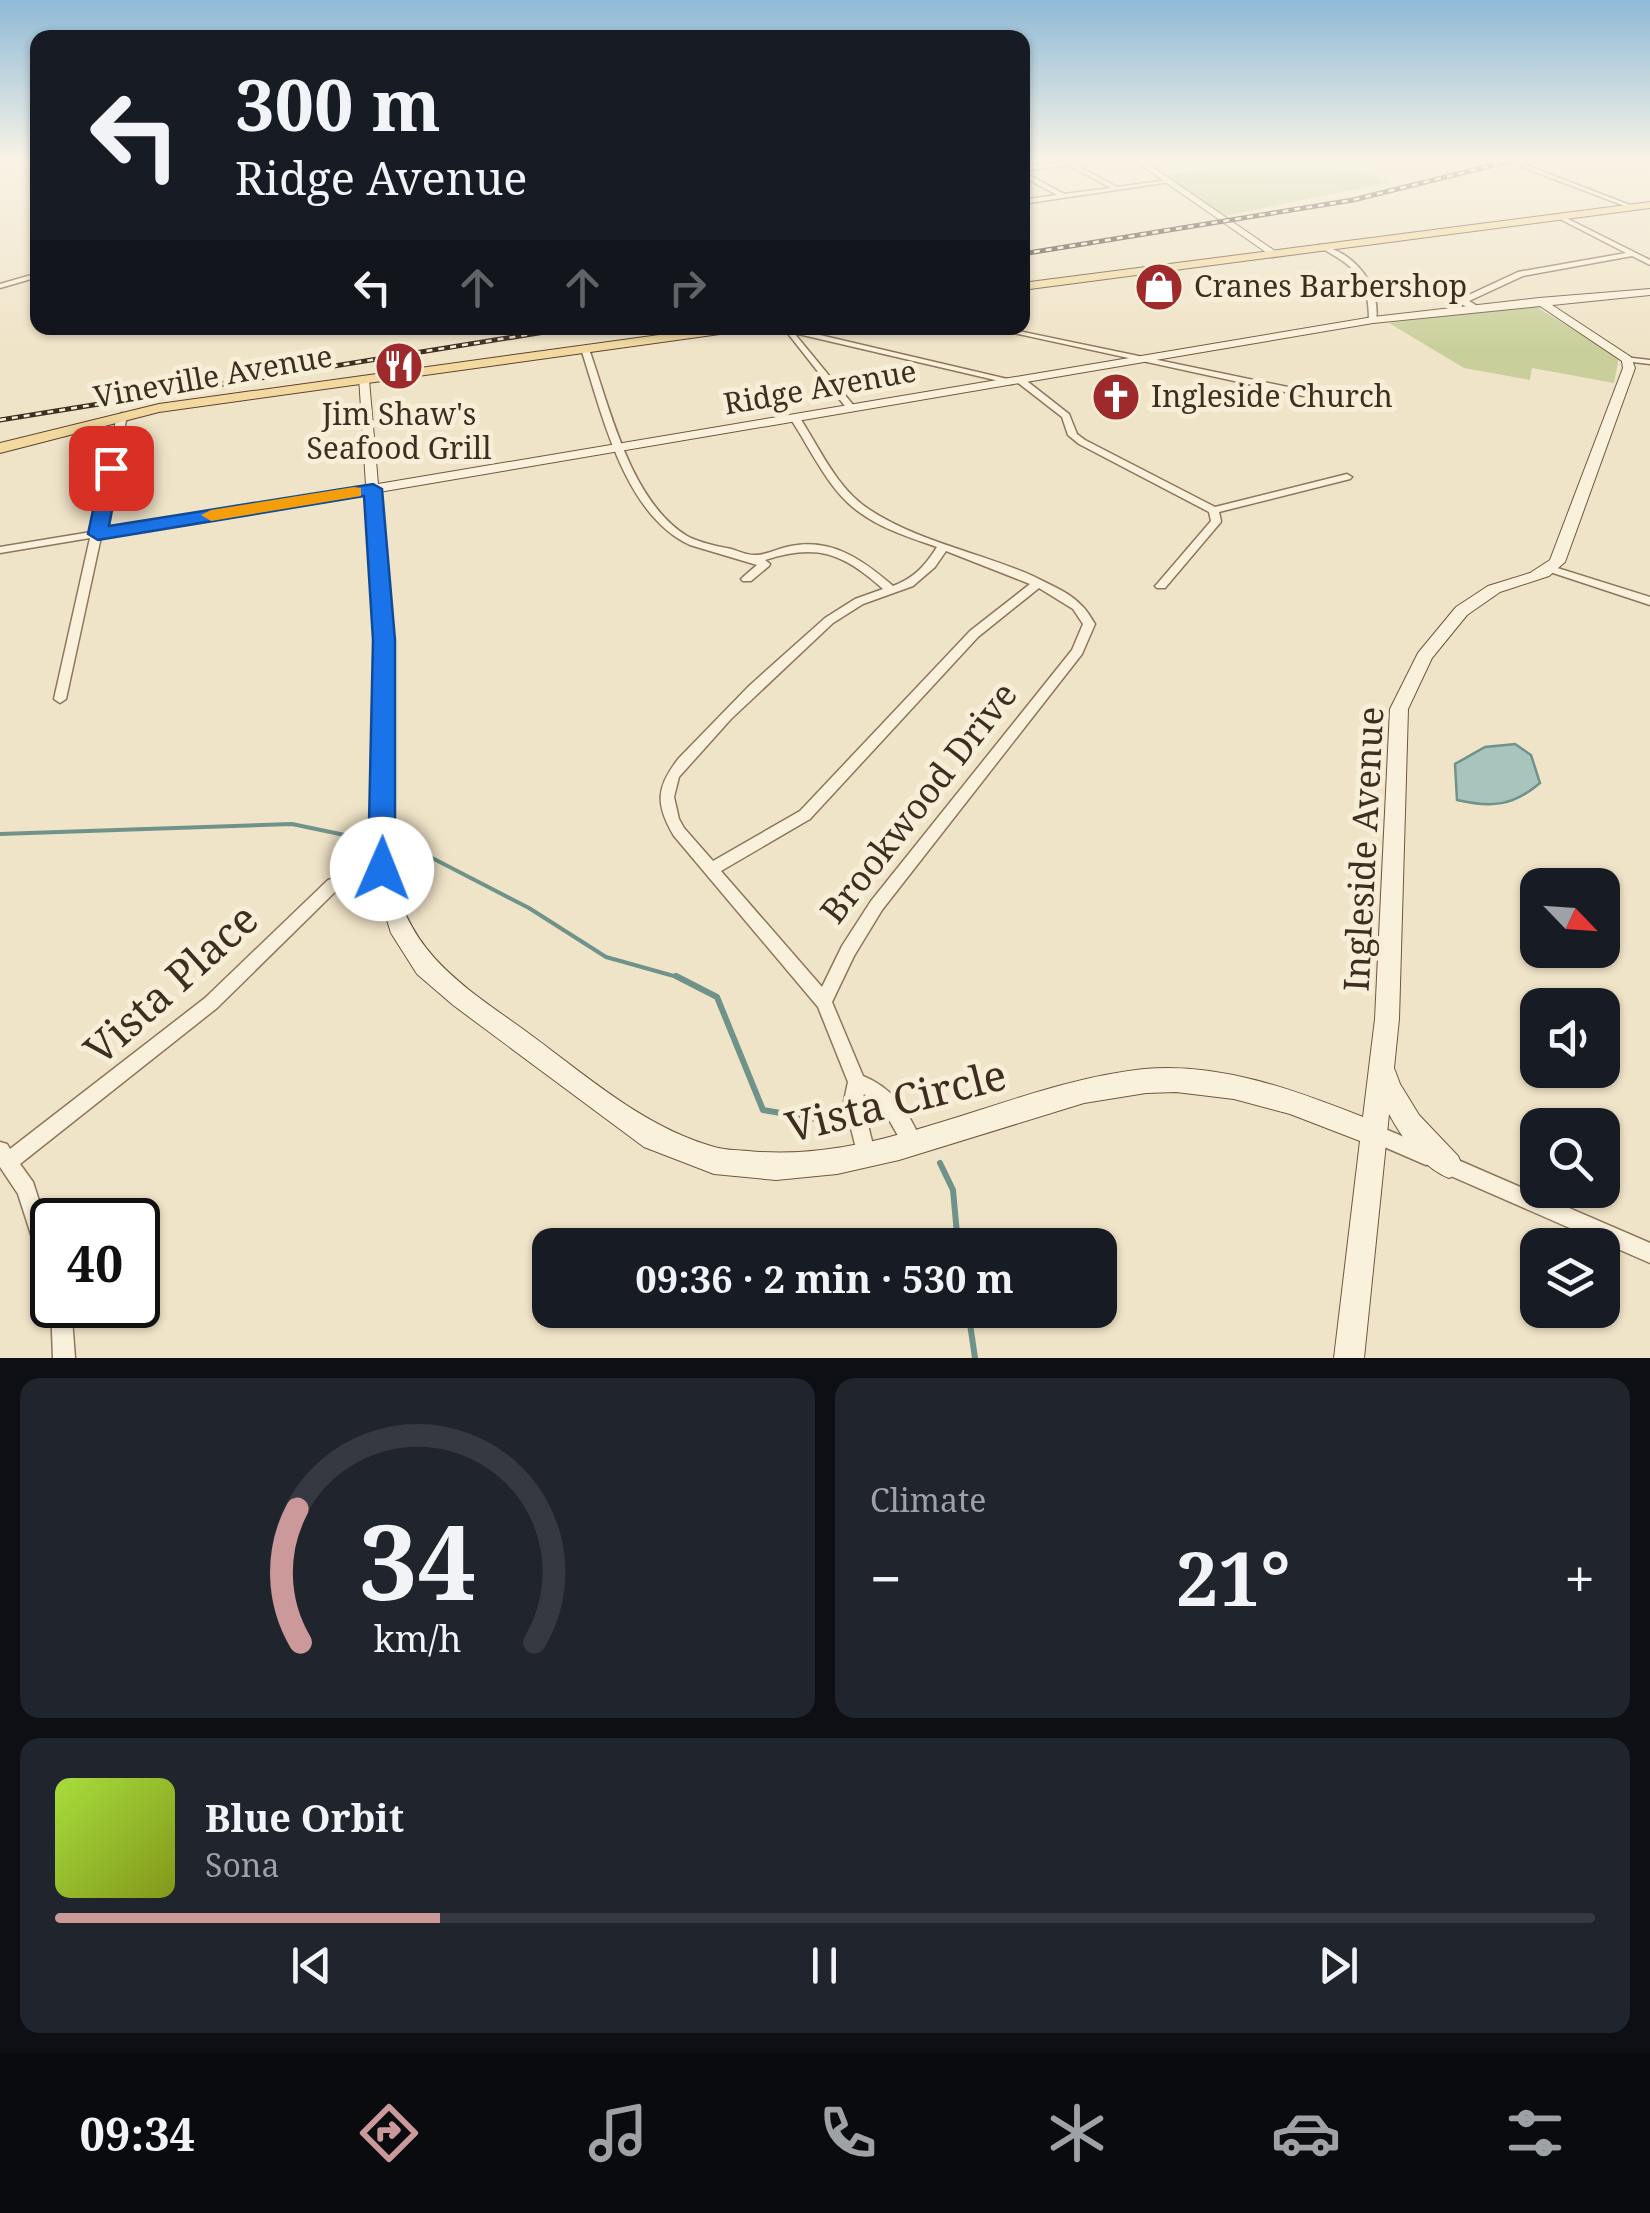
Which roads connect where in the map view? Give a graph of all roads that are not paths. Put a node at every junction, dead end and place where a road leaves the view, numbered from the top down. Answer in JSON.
{"nodes":[{"id":1,"x":1228,"y":222,"type":"edge"},
{"id":2,"x":1516,"y":222,"type":"edge"},
{"id":3,"x":1571,"y":222,"type":"edge"},
{"id":4,"x":1321,"y":246,"type":"junction"},
{"id":5,"x":1273,"y":252,"type":"junction"},
{"id":6,"x":1633,"y":254,"type":"junction"},
{"id":7,"x":1650,"y":262,"type":"edge"},
{"id":8,"x":30,"y":277,"type":"edge"},
{"id":9,"x":1030,"y":285,"type":"edge"},
{"id":10,"x":0,"y":286,"type":"edge"},
{"id":11,"x":1650,"y":292,"type":"edge"},
{"id":12,"x":1539,"y":301,"type":"junction"},
{"id":13,"x":1476,"y":309,"type":"junction"},
{"id":14,"x":1372,"y":320,"type":"junction"},
{"id":15,"x":684,"y":335,"type":"edge"},
{"id":16,"x":790,"y":335,"type":"edge"},
{"id":17,"x":809,"y":335,"type":"edge"},
{"id":18,"x":1028,"y":335,"type":"edge"},
{"id":19,"x":585,"y":349,"type":"junction"},
{"id":20,"x":1627,"y":359,"type":"junction"},
{"id":21,"x":1146,"y":360,"type":"junction"},
{"id":22,"x":1650,"y":362,"type":"edge"},
{"id":23,"x":364,"y":380,"type":"junction"},
{"id":24,"x":1016,"y":380,"type":"junction"},
{"id":25,"x":1326,"y":398,"type":"dead end"},
{"id":26,"x":850,"y":408,"type":"junction"},
{"id":27,"x":122,"y":416,"type":"junction"},
{"id":28,"x":794,"y":418,"type":"junction"},
{"id":29,"x":621,"y":446,"type":"junction"},
{"id":30,"x":0,"y":448,"type":"edge"},
{"id":31,"x":1347,"y":477,"type":"dead end"},
{"id":32,"x":373,"y":489,"type":"junction"},
{"id":33,"x":1214,"y":510,"type":"junction"},
{"id":34,"x":98,"y":534,"type":"junction"},
{"id":35,"x":942,"y":548,"type":"junction"},
{"id":36,"x":0,"y":550,"type":"edge"},
{"id":37,"x":756,"y":559,"type":"junction"},
{"id":38,"x":1551,"y":569,"type":"junction"},
{"id":39,"x":747,"y":580,"type":"dead end"},
{"id":40,"x":1038,"y":584,"type":"junction"},
{"id":41,"x":1161,"y":586,"type":"dead end"},
{"id":42,"x":892,"y":591,"type":"junction"},
{"id":43,"x":1650,"y":601,"type":"edge"},
{"id":44,"x":60,"y":698,"type":"dead end"},
{"id":45,"x":382,"y":869,"type":"junction"},
{"id":46,"x":712,"y":870,"type":"junction"},
{"id":47,"x":824,"y":1002,"type":"junction"},
{"id":48,"x":1383,"y":1069,"type":"junction"},
{"id":49,"x":857,"y":1082,"type":"junction"},
{"id":50,"x":1373,"y":1134,"type":"junction"},
{"id":51,"x":912,"y":1141,"type":"junction"},
{"id":52,"x":866,"y":1154,"type":"junction"},
{"id":53,"x":5,"y":1156,"type":"edge"},
{"id":54,"x":1449,"y":1165,"type":"junction"},
{"id":55,"x":30,"y":1202,"type":"edge"},
{"id":56,"x":1650,"y":1254,"type":"edge"},
{"id":57,"x":62,"y":1328,"type":"edge"},
{"id":58,"x":64,"y":1358,"type":"edge"},
{"id":59,"x":1349,"y":1358,"type":"edge"}],
"edges":[{"from":1,"to":5,"type":"street"},
{"from":2,"to":4,"type":"main road"},
{"from":3,"to":6,"type":"street"},
{"from":4,"to":5,"type":"main road"},
{"from":4,"to":14,"type":"street"},
{"from":5,"to":9,"type":"main road"},
{"from":6,"to":7,"type":"street"},
{"from":6,"to":13,"type":"street"},
{"from":8,"to":10,"type":"street"},
{"from":11,"to":12,"type":"street","name":"Ridge Avenue"},
{"from":12,"to":13,"type":"street","name":"Ridge Avenue"},
{"from":12,"to":20,"type":"street"},
{"from":13,"to":14,"type":"street","name":"Ridge Avenue"},
{"from":14,"to":21,"type":"street","name":"Ridge Avenue"},
{"from":15,"to":19,"type":"main road","name":"Vineville Avenue"},
{"from":16,"to":26,"type":"street"},
{"from":17,"to":24,"type":"street"},
{"from":18,"to":21,"type":"street"},
{"from":19,"to":23,"type":"main road","name":"Vineville Avenue"},
{"from":19,"to":29,"type":"street"},
{"from":20,"to":22,"type":"street"},
{"from":20,"to":38,"type":"street"},
{"from":21,"to":24,"type":"street","name":"Ridge Avenue"},
{"from":21,"to":25,"type":"street"},
{"from":23,"to":27,"type":"main road","name":"Vineville Avenue"},
{"from":23,"to":32,"type":"street","name":"Vista Circle"},
{"from":24,"to":26,"type":"street","name":"Ridge Avenue"},
{"from":24,"to":33,"type":"street"},
{"from":26,"to":28,"type":"street","name":"Ridge Avenue"},
{"from":27,"to":30,"type":"main road","name":"Vineville Avenue"},
{"from":27,"to":34,"type":"street"},
{"from":28,"to":29,"type":"street","name":"Ridge Avenue"},
{"from":28,"to":35,"type":"street"},
{"from":29,"to":32,"type":"street","name":"Ridge Avenue"},
{"from":29,"to":37,"type":"street"},
{"from":31,"to":33,"type":"street"},
{"from":32,"to":34,"type":"street","name":"Ridge Avenue"},
{"from":32,"to":45,"type":"street","name":"Vista Circle"},
{"from":33,"to":41,"type":"street"},
{"from":34,"to":36,"type":"street","name":"Ridge Avenue"},
{"from":34,"to":44,"type":"street"},
{"from":35,"to":40,"type":"street"},
{"from":35,"to":42,"type":"street"},
{"from":37,"to":39,"type":"street"},
{"from":37,"to":42,"type":"street"},
{"from":38,"to":43,"type":"street"},
{"from":38,"to":48,"type":"street","name":"Ingleside Avenue"},
{"from":40,"to":46,"type":"street"},
{"from":40,"to":47,"type":"street","name":"Brookwood Drive"},
{"from":42,"to":46,"type":"street"},
{"from":45,"to":52,"type":"street","name":"Vista Circle"},
{"from":45,"to":53,"type":"street","name":"Vista Place"},
{"from":46,"to":47,"type":"street"},
{"from":47,"to":49,"type":"street"},
{"from":48,"to":50,"type":"street","name":"Ingleside Avenue"},
{"from":48,"to":54,"type":"street"},
{"from":49,"to":51,"type":"street"},
{"from":49,"to":52,"type":"street"},
{"from":50,"to":51,"type":"street","name":"Vista Circle"},
{"from":50,"to":54,"type":"street","name":"Vista Circle"},
{"from":50,"to":59,"type":"street","name":"Ingleside Avenue"},
{"from":51,"to":52,"type":"street","name":"Vista Circle"},
{"from":53,"to":55,"type":"street"},
{"from":54,"to":56,"type":"street","name":"Vista Circle"},
{"from":57,"to":58,"type":"street"}]}
